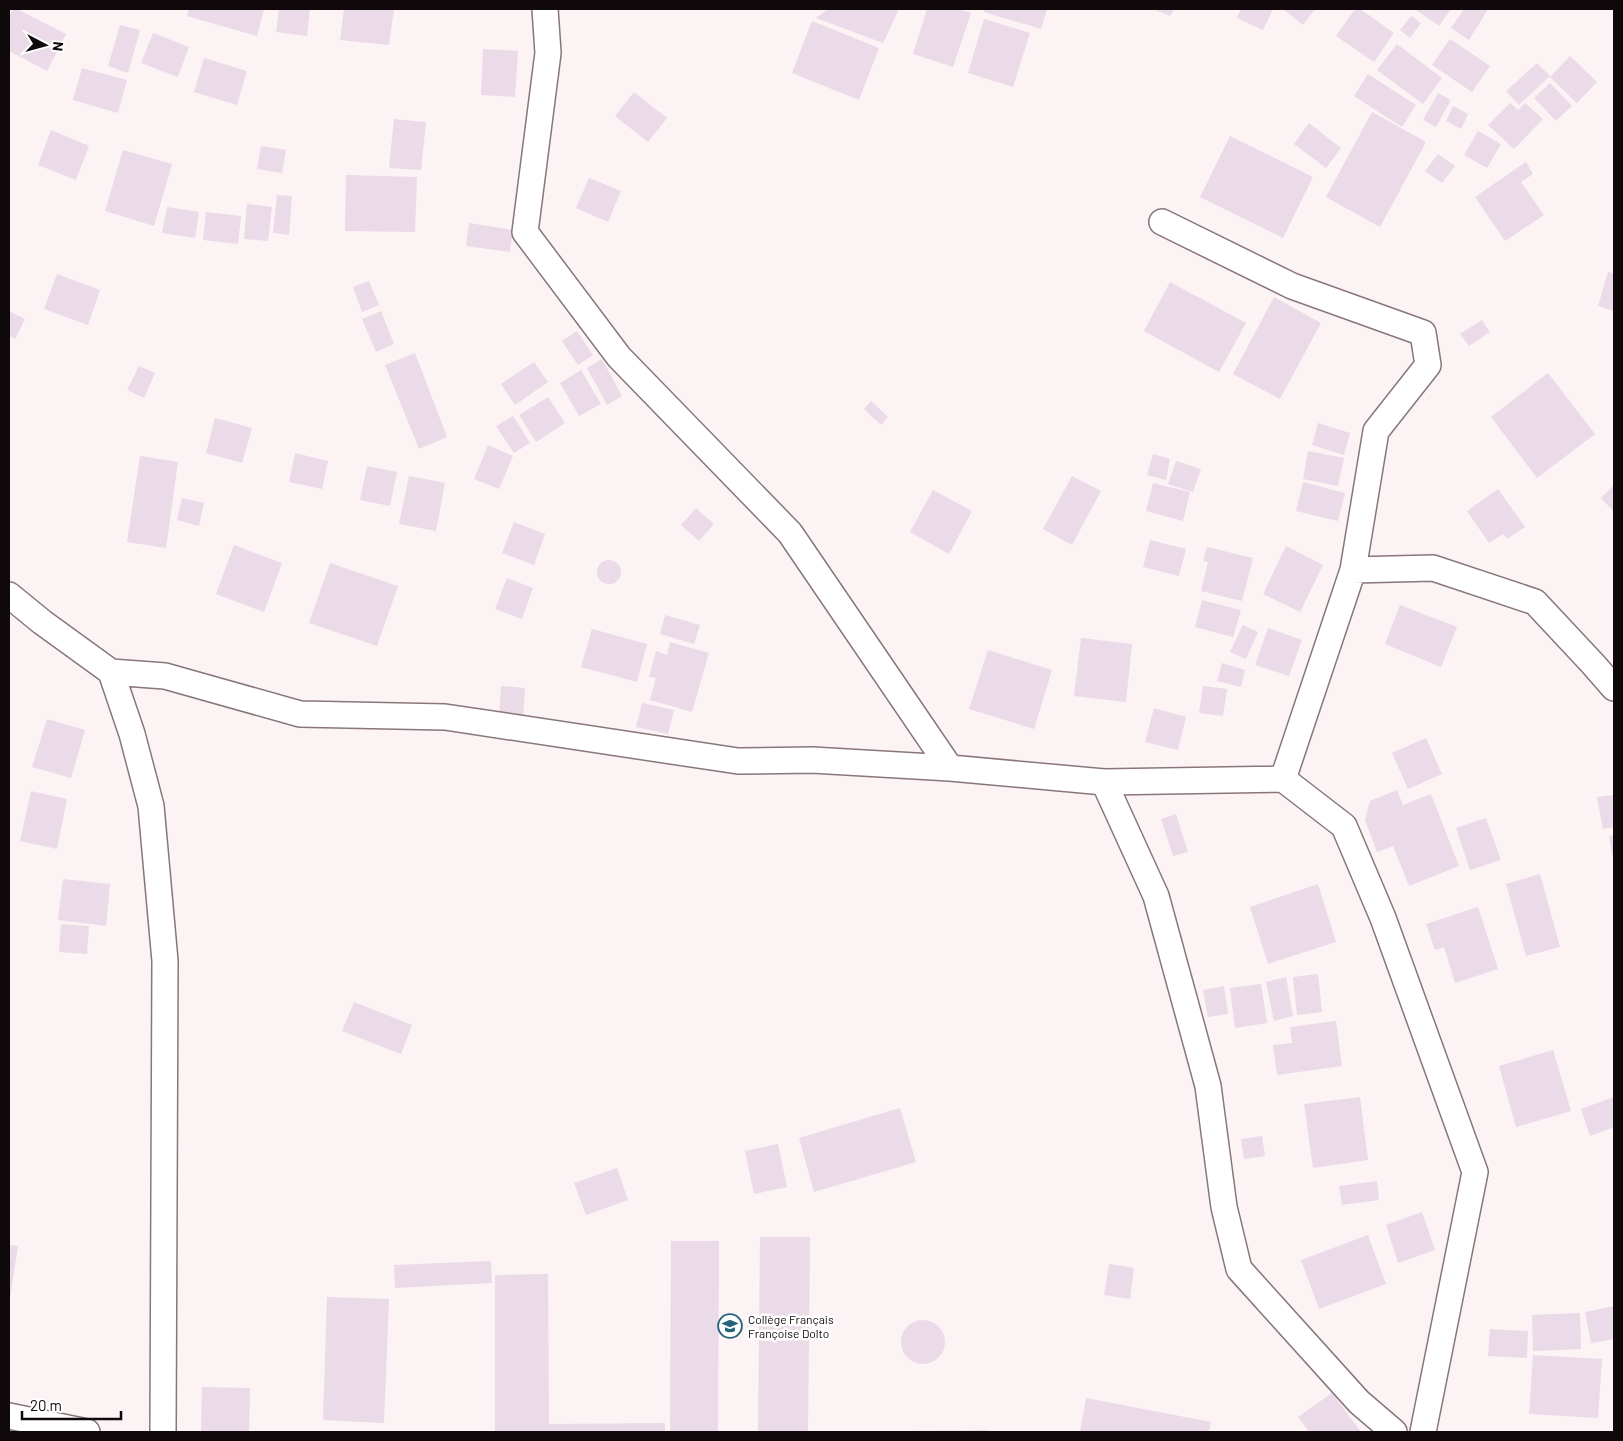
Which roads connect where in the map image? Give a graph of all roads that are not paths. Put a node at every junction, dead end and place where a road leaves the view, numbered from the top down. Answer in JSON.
{"nodes":[{"id":1,"x":545,"y":9,"type":"edge"},
{"id":2,"x":1162,"y":222,"type":"dead end"},
{"id":3,"x":1353,"y":570,"type":"junction"},
{"id":4,"x":9,"y":595,"type":"edge"},
{"id":5,"x":111,"y":672,"type":"junction"},
{"id":6,"x":1614,"y":688,"type":"edge"},
{"id":7,"x":950,"y":768,"type":"junction"},
{"id":8,"x":1283,"y":779,"type":"junction"},
{"id":9,"x":1104,"y":782,"type":"junction"},
{"id":10,"x":9,"y":1416,"type":"edge"},
{"id":11,"x":87,"y":1432,"type":"edge"},
{"id":12,"x":163,"y":1432,"type":"edge"},
{"id":13,"x":1394,"y":1432,"type":"edge"},
{"id":14,"x":1423,"y":1432,"type":"edge"}],
"edges":[{"from":1,"to":7,"type":"street"},
{"from":2,"to":3,"type":"street"},
{"from":3,"to":6,"type":"street"},
{"from":3,"to":8,"type":"street"},
{"from":4,"to":5,"type":"street"},
{"from":5,"to":7,"type":"street"},
{"from":5,"to":12,"type":"street"},
{"from":7,"to":9,"type":"street"},
{"from":8,"to":9,"type":"street"},
{"from":8,"to":14,"type":"street"},
{"from":9,"to":13,"type":"street"},
{"from":10,"to":11,"type":"street"}]}
